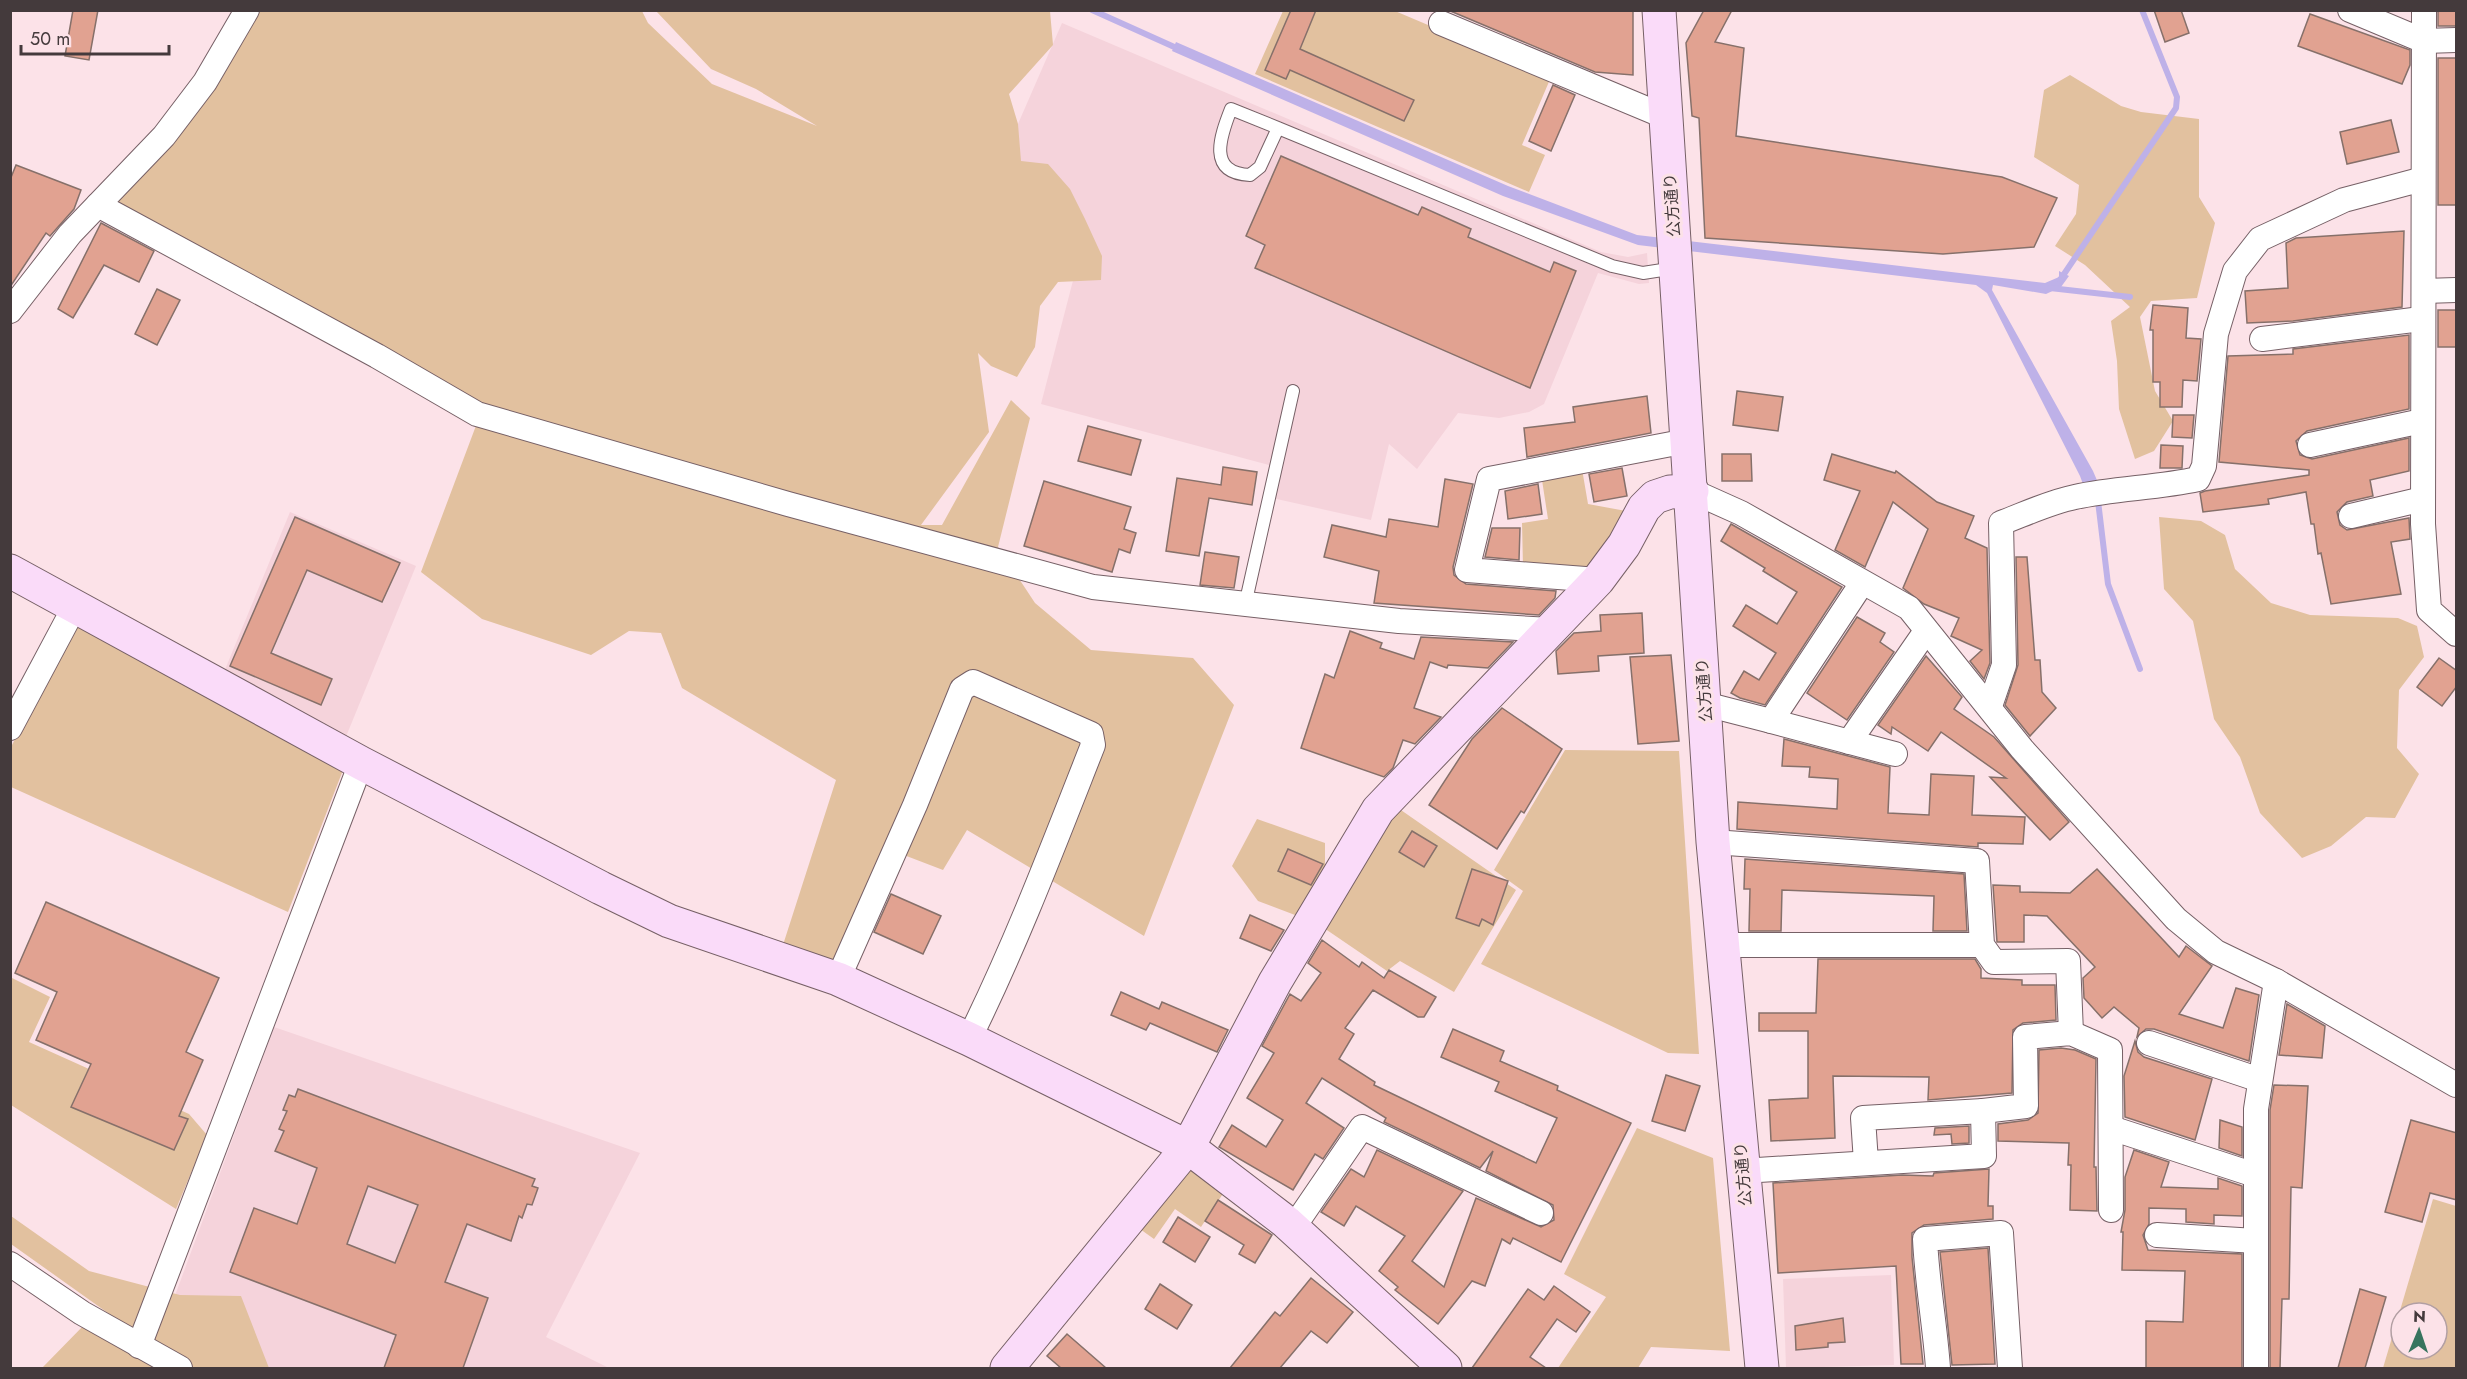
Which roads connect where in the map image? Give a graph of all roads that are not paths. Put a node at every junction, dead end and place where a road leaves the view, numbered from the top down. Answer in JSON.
{"nodes":[{"id":1,"x":247,"y":10,"type":"edge"},
{"id":2,"x":1659,"y":10,"type":"edge"},
{"id":3,"x":2350,"y":10,"type":"edge"},
{"id":4,"x":2424,"y":10,"type":"edge"},
{"id":5,"x":1441,"y":23,"type":"dead end"},
{"id":6,"x":2457,"y":40,"type":"edge"},
{"id":7,"x":2424,"y":41,"type":"junction"},
{"id":8,"x":1666,"y":117,"type":"junction"},
{"id":9,"x":1278,"y":128,"type":"junction"},
{"id":10,"x":2423,"y":179,"type":"junction"},
{"id":11,"x":98,"y":205,"type":"junction"},
{"id":12,"x":1677,"y":268,"type":"junction"},
{"id":13,"x":2457,"y":290,"type":"edge"},
{"id":14,"x":2424,"y":291,"type":"junction"},
{"id":15,"x":10,"y":311,"type":"edge"},
{"id":16,"x":2421,"y":319,"type":"junction"},
{"id":17,"x":2262,"y":339,"type":"dead end"},
{"id":18,"x":1293,"y":391,"type":"dead end"},
{"id":19,"x":2422,"y":421,"type":"junction"},
{"id":20,"x":1687,"y":441,"type":"junction"},
{"id":21,"x":2310,"y":445,"type":"dead end"},
{"id":22,"x":1692,"y":490,"type":"junction"},
{"id":23,"x":2423,"y":499,"type":"junction"},
{"id":24,"x":2351,"y":516,"type":"dead end"},
{"id":25,"x":10,"y":570,"type":"edge"},
{"id":26,"x":1598,"y":580,"type":"junction"},
{"id":27,"x":1862,"y":583,"type":"junction"},
{"id":28,"x":1245,"y":605,"type":"junction"},
{"id":29,"x":75,"y":606,"type":"junction"},
{"id":30,"x":2429,"y":610,"type":"junction"},
{"id":31,"x":2457,"y":615,"type":"edge"},
{"id":32,"x":1551,"y":630,"type":"junction"},
{"id":33,"x":1926,"y":631,"type":"junction"},
{"id":34,"x":2457,"y":634,"type":"edge"},
{"id":35,"x":1705,"y":704,"type":"junction"},
{"id":36,"x":1990,"y":706,"type":"junction"},
{"id":37,"x":1771,"y":721,"type":"junction"},
{"id":38,"x":10,"y":728,"type":"edge"},
{"id":39,"x":1849,"y":742,"type":"junction"},
{"id":40,"x":1895,"y":754,"type":"dead end"},
{"id":41,"x":361,"y":763,"type":"junction"},
{"id":42,"x":1713,"y":842,"type":"junction"},
{"id":43,"x":1722,"y":945,"type":"junction"},
{"id":44,"x":1982,"y":945,"type":"junction"},
{"id":45,"x":838,"y":979,"type":"junction"},
{"id":46,"x":2276,"y":981,"type":"junction"},
{"id":47,"x":2071,"y":1033,"type":"junction"},
{"id":48,"x":969,"y":1039,"type":"junction"},
{"id":49,"x":2149,"y":1043,"type":"dead end"},
{"id":50,"x":2260,"y":1080,"type":"junction"},
{"id":51,"x":2457,"y":1085,"type":"edge"},
{"id":52,"x":1983,"y":1112,"type":"junction"},
{"id":53,"x":2112,"y":1128,"type":"junction"},
{"id":54,"x":1188,"y":1147,"type":"junction"},
{"id":55,"x":1866,"y":1162,"type":"junction"},
{"id":56,"x":1742,"y":1171,"type":"junction"},
{"id":57,"x":2255,"y":1175,"type":"junction"},
{"id":58,"x":2111,"y":1210,"type":"dead end"},
{"id":59,"x":1541,"y":1213,"type":"dead end"},
{"id":60,"x":1293,"y":1228,"type":"junction"},
{"id":61,"x":2157,"y":1235,"type":"dead end"},
{"id":62,"x":2256,"y":1241,"type":"junction"},
{"id":63,"x":10,"y":1264,"type":"edge"},
{"id":64,"x":139,"y":1346,"type":"junction"},
{"id":65,"x":180,"y":1368,"type":"edge"},
{"id":66,"x":1007,"y":1368,"type":"edge"},
{"id":67,"x":1445,"y":1368,"type":"edge"},
{"id":68,"x":1762,"y":1368,"type":"edge"},
{"id":69,"x":1938,"y":1368,"type":"edge"},
{"id":70,"x":2010,"y":1368,"type":"edge"},
{"id":71,"x":2256,"y":1368,"type":"edge"}],
"edges":[{"from":1,"to":11,"type":"street"},
{"from":2,"to":8,"type":"street","name":"公方通り"},
{"from":3,"to":7,"type":"street"},
{"from":4,"to":7,"type":"street"},
{"from":5,"to":8,"type":"street"},
{"from":6,"to":7,"type":"street"},
{"from":7,"to":10,"type":"street"},
{"from":8,"to":12,"type":"street","name":"公方通り"},
{"from":9,"to":9,"type":"lane"},
{"from":9,"to":12,"type":"lane"},
{"from":10,"to":14,"type":"street"},
{"from":10,"to":36,"type":"street"},
{"from":11,"to":15,"type":"street"},
{"from":11,"to":28,"type":"street"},
{"from":12,"to":20,"type":"street","name":"公方通り"},
{"from":13,"to":14,"type":"street"},
{"from":14,"to":16,"type":"street"},
{"from":16,"to":17,"type":"street"},
{"from":16,"to":19,"type":"street"},
{"from":18,"to":28,"type":"lane"},
{"from":19,"to":21,"type":"street"},
{"from":19,"to":23,"type":"street"},
{"from":20,"to":22,"type":"street","name":"公方通り"},
{"from":20,"to":26,"type":"street"},
{"from":22,"to":26,"type":"street"},
{"from":22,"to":27,"type":"street"},
{"from":22,"to":35,"type":"street","name":"公方通り"},
{"from":23,"to":24,"type":"street"},
{"from":23,"to":30,"type":"street"},
{"from":25,"to":29,"type":"street"},
{"from":26,"to":32,"type":"street"},
{"from":27,"to":33,"type":"street"},
{"from":27,"to":37,"type":"street"},
{"from":28,"to":32,"type":"street"},
{"from":29,"to":38,"type":"street"},
{"from":29,"to":41,"type":"street"},
{"from":30,"to":31,"type":"street"},
{"from":30,"to":34,"type":"street"},
{"from":32,"to":54,"type":"street"},
{"from":33,"to":36,"type":"street"},
{"from":33,"to":39,"type":"street"},
{"from":35,"to":37,"type":"street"},
{"from":35,"to":42,"type":"street","name":"公方通り"},
{"from":36,"to":46,"type":"street"},
{"from":37,"to":39,"type":"street"},
{"from":39,"to":40,"type":"street"},
{"from":41,"to":45,"type":"street"},
{"from":41,"to":64,"type":"street"},
{"from":42,"to":43,"type":"street","name":"公方通り"},
{"from":42,"to":44,"type":"street"},
{"from":43,"to":44,"type":"street"},
{"from":43,"to":56,"type":"street","name":"公方通り"},
{"from":44,"to":47,"type":"street"},
{"from":45,"to":48,"type":"street"},
{"from":45,"to":48,"type":"street"},
{"from":46,"to":50,"type":"street"},
{"from":46,"to":51,"type":"street"},
{"from":47,"to":52,"type":"street"},
{"from":47,"to":53,"type":"street"},
{"from":48,"to":54,"type":"street"},
{"from":49,"to":50,"type":"street"},
{"from":50,"to":57,"type":"street"},
{"from":52,"to":55,"type":"street"},
{"from":52,"to":55,"type":"street"},
{"from":53,"to":57,"type":"street"},
{"from":53,"to":58,"type":"street"},
{"from":54,"to":60,"type":"street"},
{"from":54,"to":66,"type":"street"},
{"from":55,"to":56,"type":"street"},
{"from":56,"to":68,"type":"street","name":"公方通り"},
{"from":57,"to":62,"type":"street"},
{"from":59,"to":60,"type":"street"},
{"from":60,"to":67,"type":"street"},
{"from":61,"to":62,"type":"street"},
{"from":62,"to":71,"type":"street"},
{"from":63,"to":64,"type":"street"},
{"from":64,"to":65,"type":"street"},
{"from":69,"to":70,"type":"street"}]}
